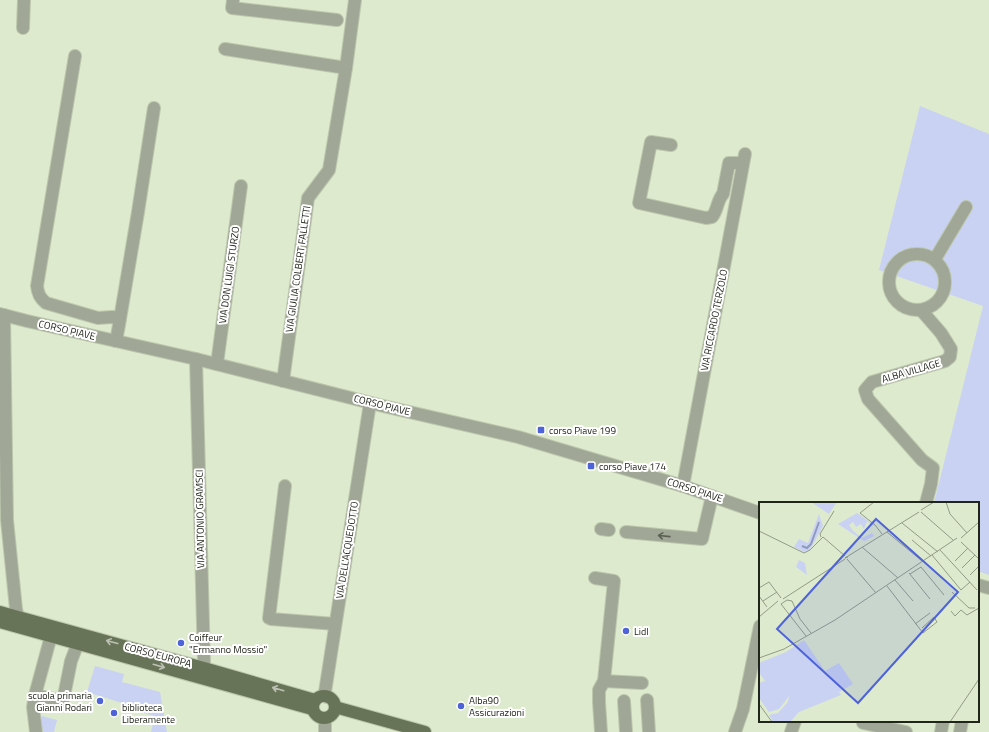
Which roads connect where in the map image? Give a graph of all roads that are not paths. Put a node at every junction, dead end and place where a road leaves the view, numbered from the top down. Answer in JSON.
{"nodes":[{"id":1,"x":24,"y":0,"type":"edge"},
{"id":2,"x":233,"y":0,"type":"edge"},
{"id":3,"x":355,"y":0,"type":"edge"},
{"id":4,"x":337,"y":20,"type":"dead end"},
{"id":5,"x":23,"y":28,"type":"dead end"},
{"id":6,"x":225,"y":49,"type":"dead end"},
{"id":7,"x":75,"y":56,"type":"dead end"},
{"id":8,"x":346,"y":68,"type":"junction"},
{"id":9,"x":154,"y":108,"type":"dead end"},
{"id":10,"x":671,"y":146,"type":"dead end"},
{"id":11,"x":241,"y":186,"type":"dead end"},
{"id":12,"x":966,"y":208,"type":"dead end"},
{"id":13,"x":935,"y":259,"type":"junction"},
{"id":14,"x":921,"y":310,"type":"junction"},
{"id":15,"x":2,"y":314,"type":"edge"},
{"id":16,"x":120,"y":318,"type":"junction"},
{"id":17,"x":116,"y":341,"type":"junction"},
{"id":18,"x":196,"y":359,"type":"junction"},
{"id":19,"x":217,"y":364,"type":"junction"},
{"id":20,"x":283,"y":381,"type":"junction"},
{"id":21,"x":370,"y":403,"type":"junction"},
{"id":22,"x":285,"y":486,"type":"dead end"},
{"id":23,"x":683,"y":486,"type":"junction"},
{"id":24,"x":712,"y":496,"type":"junction"},
{"id":25,"x":926,"y":502,"type":"edge"},
{"id":26,"x":759,"y":513,"type":"edge"},
{"id":27,"x":626,"y":532,"type":"dead end"},
{"id":28,"x":595,"y":578,"type":"dead end"},
{"id":29,"x":979,"y":585,"type":"edge"},
{"id":30,"x":989,"y":588,"type":"edge"},
{"id":31,"x":0,"y":612,"type":"edge"},
{"id":32,"x":18,"y":617,"type":"junction"},
{"id":33,"x":0,"y":622,"type":"edge"},
{"id":34,"x":335,"y":624,"type":"junction"},
{"id":35,"x":759,"y":631,"type":"edge"},
{"id":36,"x":51,"y":636,"type":"junction"},
{"id":37,"x":78,"y":643,"type":"junction"},
{"id":38,"x":202,"y":673,"type":"junction"},
{"id":39,"x":604,"y":680,"type":"junction"},
{"id":40,"x":642,"y":683,"type":"dead end"},
{"id":41,"x":34,"y":695,"type":"junction"},
{"id":42,"x":647,"y":700,"type":"dead end"},
{"id":43,"x":624,"y":701,"type":"dead end"},
{"id":44,"x":318,"y":702,"type":"junction"},
{"id":45,"x":331,"y":713,"type":"junction"},
{"id":46,"x":795,"y":722,"type":"edge"},
{"id":47,"x":943,"y":722,"type":"edge"},
{"id":48,"x":962,"y":722,"type":"edge"},
{"id":49,"x":863,"y":725,"type":"edge"},
{"id":50,"x":36,"y":732,"type":"edge"},
{"id":51,"x":325,"y":732,"type":"edge"},
{"id":52,"x":394,"y":732,"type":"edge"},
{"id":53,"x":424,"y":732,"type":"edge"},
{"id":54,"x":601,"y":732,"type":"edge"},
{"id":55,"x":626,"y":732,"type":"edge"},
{"id":56,"x":649,"y":732,"type":"edge"},
{"id":57,"x":735,"y":732,"type":"edge"},
{"id":58,"x":792,"y":732,"type":"edge"},
{"id":59,"x":906,"y":732,"type":"edge"},
{"id":60,"x":941,"y":732,"type":"edge"},
{"id":61,"x":960,"y":732,"type":"edge"}],
"edges":[{"from":1,"to":5,"type":"street"},
{"from":2,"to":4,"type":"street"},
{"from":3,"to":8,"type":"street","name":"VIA GIULIA COLBERT FALLETTI"},
{"from":6,"to":8,"type":"street"},
{"from":7,"to":16,"type":"street"},
{"from":8,"to":20,"type":"street","name":"VIA GIULIA COLBERT FALLETTI"},
{"from":9,"to":16,"type":"street"},
{"from":10,"to":23,"type":"street","name":"VIA RICCARDO TERZOLO"},
{"from":11,"to":19,"type":"street","name":"VIA DON LUIGI STURZO"},
{"from":12,"to":13,"type":"street"},
{"from":13,"to":14,"type":"street"},
{"from":13,"to":14,"type":"street"},
{"from":14,"to":25,"type":"street","name":"ALBA VILLAGE"},
{"from":15,"to":17,"type":"street","name":"CORSO PIAVE"},
{"from":15,"to":32,"type":"street"},
{"from":16,"to":17,"type":"street"},
{"from":17,"to":18,"type":"street","name":"CORSO PIAVE"},
{"from":18,"to":19,"type":"street","name":"CORSO PIAVE"},
{"from":18,"to":38,"type":"street","name":"VIA ANTONIO GRAMSCI"},
{"from":19,"to":20,"type":"street","name":"CORSO PIAVE"},
{"from":20,"to":21,"type":"street","name":"CORSO PIAVE"},
{"from":21,"to":23,"type":"street","name":"CORSO PIAVE"},
{"from":21,"to":34,"type":"street","name":"VIA DELL'ACQUEDOTTO"},
{"from":22,"to":34,"type":"street"},
{"from":23,"to":24,"type":"street","name":"CORSO PIAVE"},
{"from":24,"to":26,"type":"street","name":"CORSO PIAVE"},
{"from":24,"to":27,"type":"street","one_way":true},
{"from":28,"to":39,"type":"street"},
{"from":29,"to":30,"type":"street"},
{"from":31,"to":32,"type":"main road","name":"CORSO EUROPA"},
{"from":38,"to":32,"type":"main road","name":"CORSO EUROPA","one_way":true},
{"from":33,"to":36,"type":"main road","name":"CORSO EUROPA"},
{"from":34,"to":44,"type":"street","name":"VIA DELL'ACQUEDOTTO"},
{"from":35,"to":57,"type":"street"},
{"from":36,"to":37,"type":"main road","name":"CORSO EUROPA"},
{"from":36,"to":41,"type":"street"},
{"from":37,"to":38,"type":"main road","name":"CORSO EUROPA","one_way":true},
{"from":37,"to":41,"type":"street"},
{"from":38,"to":44,"type":"main road","name":"CORSO EUROPA"},
{"from":39,"to":40,"type":"street"},
{"from":39,"to":54,"type":"street"},
{"from":41,"to":50,"type":"street"},
{"from":42,"to":56,"type":"street"},
{"from":43,"to":55,"type":"street"},
{"from":44,"to":45,"type":"main road"},
{"from":44,"to":45,"type":"main road"},
{"from":45,"to":51,"type":"street"},
{"from":45,"to":52,"type":"main road"},
{"from":45,"to":53,"type":"main road"},
{"from":46,"to":58,"type":"street"},
{"from":47,"to":60,"type":"street"},
{"from":48,"to":61,"type":"street"},
{"from":49,"to":59,"type":"street"}]}
